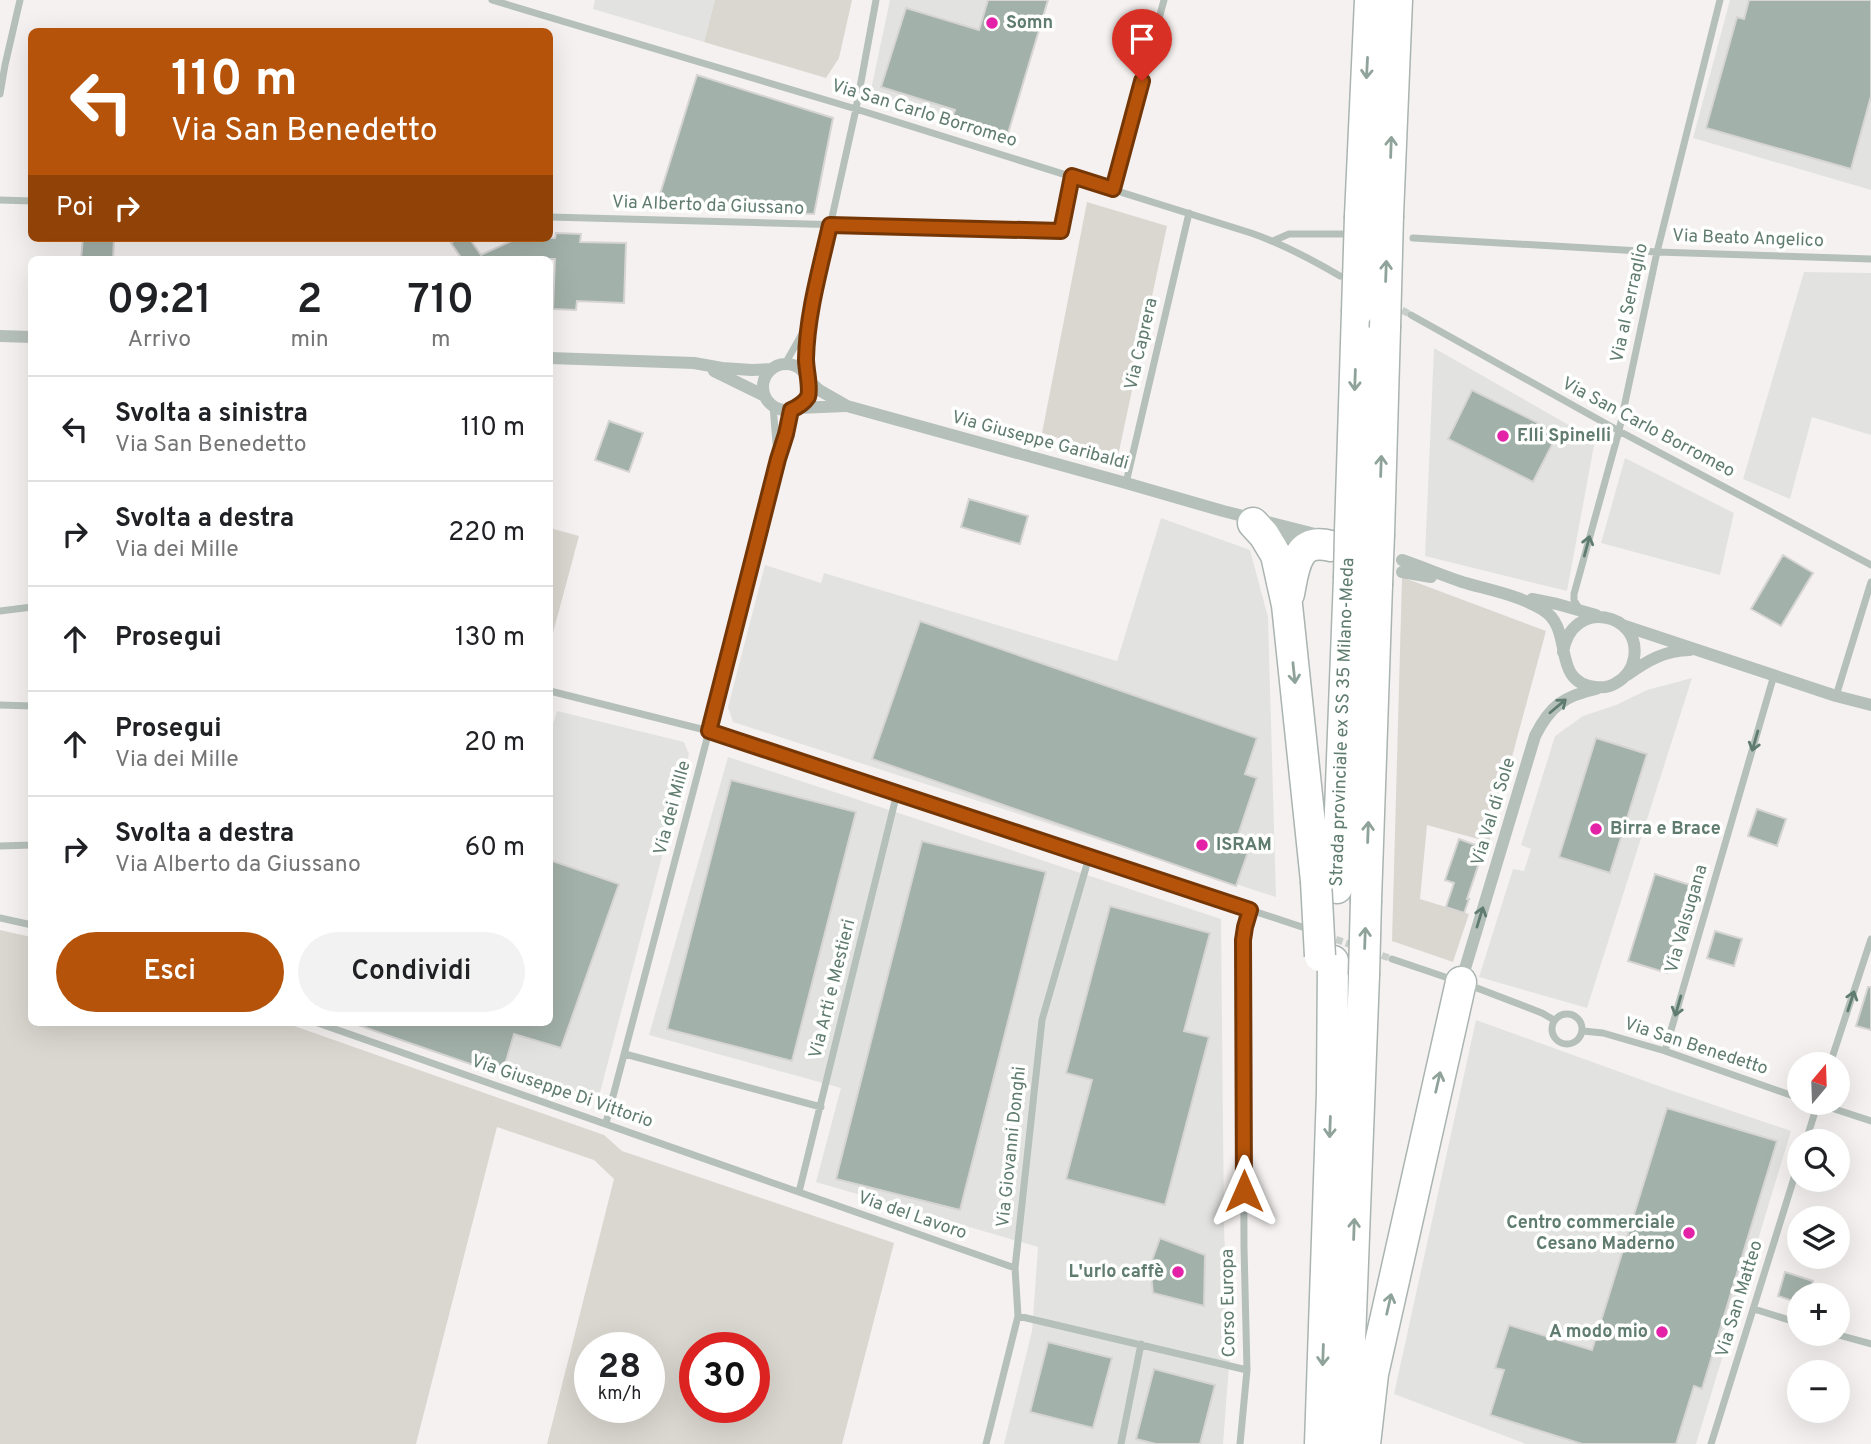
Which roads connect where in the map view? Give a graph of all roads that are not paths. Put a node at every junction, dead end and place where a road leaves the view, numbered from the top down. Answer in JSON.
{"nodes":[{"id":1,"x":20,"y":0,"type":"edge"},
{"id":2,"x":492,"y":0,"type":"edge"},
{"id":3,"x":876,"y":0,"type":"edge"},
{"id":4,"x":1164,"y":0,"type":"edge"},
{"id":5,"x":1370,"y":0,"type":"edge"},
{"id":6,"x":1397,"y":0,"type":"edge"},
{"id":7,"x":1720,"y":0,"type":"edge"},
{"id":8,"x":0,"y":94,"type":"edge"},
{"id":9,"x":856,"y":108,"type":"junction"},
{"id":10,"x":1072,"y":176,"type":"junction"},
{"id":11,"x":1113,"y":189,"type":"junction"},
{"id":12,"x":0,"y":200,"type":"edge"},
{"id":13,"x":28,"y":201,"type":"edge"},
{"id":14,"x":1189,"y":213,"type":"junction"},
{"id":15,"x":553,"y":217,"type":"edge"},
{"id":16,"x":1363,"y":222,"type":"junction"},
{"id":17,"x":830,"y":225,"type":"junction"},
{"id":18,"x":1413,"y":238,"type":"dead end"},
{"id":19,"x":1273,"y":241,"type":"junction"},
{"id":20,"x":1657,"y":252,"type":"junction"},
{"id":21,"x":1871,"y":259,"type":"edge"},
{"id":22,"x":1340,"y":275,"type":"dead end"},
{"id":23,"x":1411,"y":315,"type":"tunnel mouth"},
{"id":24,"x":809,"y":321,"type":"junction"},
{"id":25,"x":0,"y":336,"type":"edge"},
{"id":26,"x":28,"y":337,"type":"edge"},
{"id":27,"x":553,"y":358,"type":"edge"},
{"id":28,"x":694,"y":363,"type":"junction"},
{"id":29,"x":779,"y":366,"type":"junction"},
{"id":30,"x":808,"y":379,"type":"junction"},
{"id":31,"x":769,"y":401,"type":"junction"},
{"id":32,"x":847,"y":406,"type":"junction"},
{"id":33,"x":794,"y":409,"type":"junction"},
{"id":34,"x":1619,"y":431,"type":"junction"},
{"id":35,"x":778,"y":459,"type":"junction"},
{"id":36,"x":1126,"y":482,"type":"junction"},
{"id":37,"x":1223,"y":511,"type":"junction"},
{"id":38,"x":1254,"y":523,"type":"junction"},
{"id":39,"x":1330,"y":542,"type":"junction"},
{"id":40,"x":1871,"y":565,"type":"edge"},
{"id":41,"x":1382,"y":574,"type":"junction"},
{"id":42,"x":1871,"y":582,"type":"edge"},
{"id":43,"x":1515,"y":597,"type":"junction"},
{"id":44,"x":1287,"y":605,"type":"junction"},
{"id":45,"x":28,"y":608,"type":"edge"},
{"id":46,"x":0,"y":611,"type":"edge"},
{"id":47,"x":1581,"y":611,"type":"junction"},
{"id":48,"x":1600,"y":616,"type":"junction"},
{"id":49,"x":1622,"y":625,"type":"junction"},
{"id":50,"x":1700,"y":651,"type":"junction"},
{"id":51,"x":1563,"y":652,"type":"junction"},
{"id":52,"x":1774,"y":675,"type":"junction"},
{"id":53,"x":1623,"y":678,"type":"junction"},
{"id":54,"x":1601,"y":688,"type":"junction"},
{"id":55,"x":553,"y":692,"type":"edge"},
{"id":56,"x":1836,"y":696,"type":"junction"},
{"id":57,"x":0,"y":705,"type":"edge"},
{"id":58,"x":1871,"y":705,"type":"edge"},
{"id":59,"x":28,"y":706,"type":"edge"},
{"id":60,"x":709,"y":731,"type":"junction"},
{"id":61,"x":897,"y":793,"type":"junction"},
{"id":62,"x":28,"y":845,"type":"edge"},
{"id":63,"x":0,"y":846,"type":"edge"},
{"id":64,"x":1089,"y":857,"type":"junction"},
{"id":65,"x":1326,"y":885,"type":"junction"},
{"id":66,"x":1250,"y":910,"type":"junction"},
{"id":67,"x":0,"y":918,"type":"edge"},
{"id":68,"x":28,"y":924,"type":"edge"},
{"id":69,"x":1305,"y":929,"type":"dead end"},
{"id":70,"x":1871,"y":939,"type":"edge"},
{"id":71,"x":1392,"y":959,"type":"tunnel mouth"},
{"id":72,"x":1461,"y":982,"type":"junction"},
{"id":73,"x":1554,"y":1020,"type":"junction"},
{"id":74,"x":326,"y":1026,"type":"edge"},
{"id":75,"x":1583,"y":1031,"type":"junction"},
{"id":76,"x":1665,"y":1051,"type":"junction"},
{"id":77,"x":1834,"y":1052,"type":"edge"},
{"id":78,"x":625,"y":1054,"type":"junction"},
{"id":79,"x":1787,"y":1094,"type":"edge"},
{"id":80,"x":821,"y":1107,"type":"junction"},
{"id":81,"x":1850,"y":1114,"type":"edge"},
{"id":82,"x":1871,"y":1121,"type":"edge"},
{"id":83,"x":606,"y":1124,"type":"junction"},
{"id":84,"x":799,"y":1192,"type":"junction"},
{"id":85,"x":1790,"y":1192,"type":"edge"},
{"id":86,"x":1015,"y":1268,"type":"junction"},
{"id":87,"x":1754,"y":1309,"type":"junction"},
{"id":88,"x":1018,"y":1316,"type":"junction"},
{"id":89,"x":1787,"y":1319,"type":"edge"},
{"id":90,"x":1850,"y":1338,"type":"edge"},
{"id":91,"x":1141,"y":1344,"type":"junction"},
{"id":92,"x":1871,"y":1344,"type":"edge"},
{"id":93,"x":1247,"y":1370,"type":"junction"},
{"id":94,"x":986,"y":1444,"type":"edge"},
{"id":95,"x":1121,"y":1444,"type":"edge"},
{"id":96,"x":1240,"y":1444,"type":"edge"},
{"id":97,"x":1320,"y":1444,"type":"edge"},
{"id":98,"x":1346,"y":1444,"type":"edge"},
{"id":99,"x":1365,"y":1444,"type":"edge"},
{"id":100,"x":1710,"y":1444,"type":"edge"}],
"edges":[{"from":1,"to":8,"type":"street"},
{"from":2,"to":9,"type":"street","name":"Via San Carlo Borromeo"},
{"from":3,"to":9,"type":"street"},
{"from":4,"to":11,"type":"street"},
{"from":5,"to":16,"type":"highway","name":"Strada provinciale ex SS 35 Milano-Meda","one_way":true},
{"from":16,"to":6,"type":"highway","name":"Strada provinciale ex SS 35 Milano-Meda","one_way":true},
{"from":7,"to":20,"type":"street","name":"Via al Serraglio"},
{"from":9,"to":10,"type":"street","name":"Via San Carlo Borromeo"},
{"from":9,"to":17,"type":"street"},
{"from":10,"to":11,"type":"street","name":"Via San Carlo Borromeo"},
{"from":10,"to":17,"type":"street","name":"Via Alberto da Giussano"},
{"from":11,"to":14,"type":"street","name":"Via San Carlo Borromeo"},
{"from":12,"to":13,"type":"street"},
{"from":14,"to":19,"type":"street","name":"Via San Carlo Borromeo"},
{"from":14,"to":36,"type":"street","name":"Via Caprera"},
{"from":15,"to":17,"type":"street","name":"Via Alberto da Giussano"},
{"from":16,"to":19,"type":"street"},
{"from":16,"to":39,"type":"highway","name":"Strada provinciale ex SS 35 Milano-Meda","one_way":true,"bridge":true},
{"from":41,"to":16,"type":"highway","name":"Strada provinciale ex SS 35 Milano-Meda","one_way":true,"bridge":true},
{"from":17,"to":24,"type":"street"},
{"from":18,"to":20,"type":"street","name":"Via Beato Angelico"},
{"from":19,"to":22,"type":"street","name":"Via San Carlo Borromeo"},
{"from":20,"to":21,"type":"street","name":"Via Beato Angelico"},
{"from":20,"to":34,"type":"street","name":"Via al Serraglio"},
{"from":23,"to":34,"type":"street","name":"Via San Carlo Borromeo"},
{"from":24,"to":29,"type":"street"},
{"from":24,"to":30,"type":"street"},
{"from":25,"to":26,"type":"street"},
{"from":27,"to":28,"type":"street"},
{"from":28,"to":29,"type":"street"},
{"from":28,"to":31,"type":"street"},
{"from":29,"to":30,"type":"street"},
{"from":29,"to":31,"type":"street"},
{"from":30,"to":32,"type":"street","name":"Via Giuseppe Garibaldi"},
{"from":30,"to":33,"type":"street"},
{"from":31,"to":33,"type":"street"},
{"from":31,"to":35,"type":"street","name":"Via dei Mille"},
{"from":32,"to":33,"type":"street","name":"Via Giuseppe Garibaldi"},
{"from":32,"to":36,"type":"street","name":"Via Giuseppe Garibaldi"},
{"from":33,"to":35,"type":"street","name":"Via dei Mille"},
{"from":34,"to":40,"type":"street","name":"Via San Carlo Borromeo"},
{"from":47,"to":34,"type":"street","name":"Via al Serraglio","one_way":true},
{"from":35,"to":60,"type":"street","name":"Via dei Mille"},
{"from":36,"to":37,"type":"street","name":"Via Giuseppe Garibaldi"},
{"from":37,"to":38,"type":"street","name":"Via Giuseppe Garibaldi"},
{"from":37,"to":39,"type":"street","name":"Via Giuseppe Garibaldi"},
{"from":38,"to":39,"type":"street","name":"Via Giuseppe Garibaldi"},
{"from":38,"to":44,"type":"highway"},
{"from":39,"to":41,"type":"highway","name":"Strada provinciale ex SS 35 Milano-Meda","bridge":true},
{"from":39,"to":44,"type":"highway"},
{"from":41,"to":43,"type":"street"},
{"from":41,"to":65,"type":"highway","name":"Strada provinciale ex SS 35 Milano-Meda"},
{"from":98,"to":41,"type":"highway","name":"Strada provinciale ex SS 35 Milano-Meda","one_way":true,"bridge":true},
{"from":42,"to":56,"type":"street"},
{"from":43,"to":47,"type":"street"},
{"from":43,"to":51,"type":"street"},
{"from":44,"to":65,"type":"highway","one_way":true},
{"from":45,"to":46,"type":"street"},
{"from":47,"to":48,"type":"street"},
{"from":48,"to":49,"type":"street"},
{"from":48,"to":51,"type":"street"},
{"from":49,"to":50,"type":"street"},
{"from":49,"to":53,"type":"street"},
{"from":50,"to":52,"type":"street"},
{"from":50,"to":53,"type":"street"},
{"from":51,"to":54,"type":"street"},
{"from":52,"to":56,"type":"street"},
{"from":52,"to":76,"type":"street","name":"Via Valsugana","one_way":true},
{"from":53,"to":54,"type":"street"},
{"from":72,"to":54,"type":"street","name":"Via Val di Sole","one_way":true},
{"from":55,"to":60,"type":"street"},
{"from":56,"to":58,"type":"street"},
{"from":57,"to":59,"type":"street"},
{"from":60,"to":61,"type":"street"},
{"from":60,"to":78,"type":"street","name":"Via dei Mille"},
{"from":61,"to":64,"type":"street"},
{"from":61,"to":80,"type":"street","name":"Via Arti e Mestieri"},
{"from":62,"to":63,"type":"street"},
{"from":64,"to":66,"type":"street"},
{"from":64,"to":86,"type":"street","name":"Via Giovanni Donghi"},
{"from":65,"to":97,"type":"highway","name":"Strada provinciale ex SS 35 Milano-Meda","one_way":true},
{"from":66,"to":69,"type":"street"},
{"from":66,"to":93,"type":"street","name":"Corso Europa"},
{"from":67,"to":68,"type":"street"},
{"from":77,"to":70,"type":"street","one_way":true},
{"from":71,"to":72,"type":"street","name":"Via San Benedetto"},
{"from":72,"to":73,"type":"street","name":"Via San Benedetto"},
{"from":99,"to":72,"type":"highway","one_way":true},
{"from":73,"to":75,"type":"street","name":"Via San Benedetto"},
{"from":73,"to":75,"type":"street","name":"Via San Benedetto"},
{"from":74,"to":83,"type":"street","name":"Via Giuseppe Di Vittorio"},
{"from":75,"to":76,"type":"street","name":"Via San Benedetto"},
{"from":76,"to":79,"type":"street","name":"Via San Benedetto"},
{"from":78,"to":80,"type":"street"},
{"from":78,"to":83,"type":"street","name":"Via dei Mille"},
{"from":80,"to":84,"type":"street","name":"Via Arti e Mestieri"},
{"from":81,"to":82,"type":"street"},
{"from":83,"to":84,"type":"street","name":"Via Giuseppe Di Vittorio"},
{"from":84,"to":86,"type":"street","name":"Via del Lavoro"},
{"from":85,"to":87,"type":"street","name":"Via San Matteo"},
{"from":86,"to":88,"type":"street","name":"Via Giovanni Donghi"},
{"from":87,"to":89,"type":"street"},
{"from":87,"to":100,"type":"street","name":"Via San Matteo"},
{"from":88,"to":91,"type":"street"},
{"from":88,"to":94,"type":"street","name":"Via Giovanni Donghi"},
{"from":90,"to":92,"type":"street"},
{"from":91,"to":93,"type":"street"},
{"from":91,"to":95,"type":"street"},
{"from":93,"to":96,"type":"street","name":"Corso Europa"}]}
